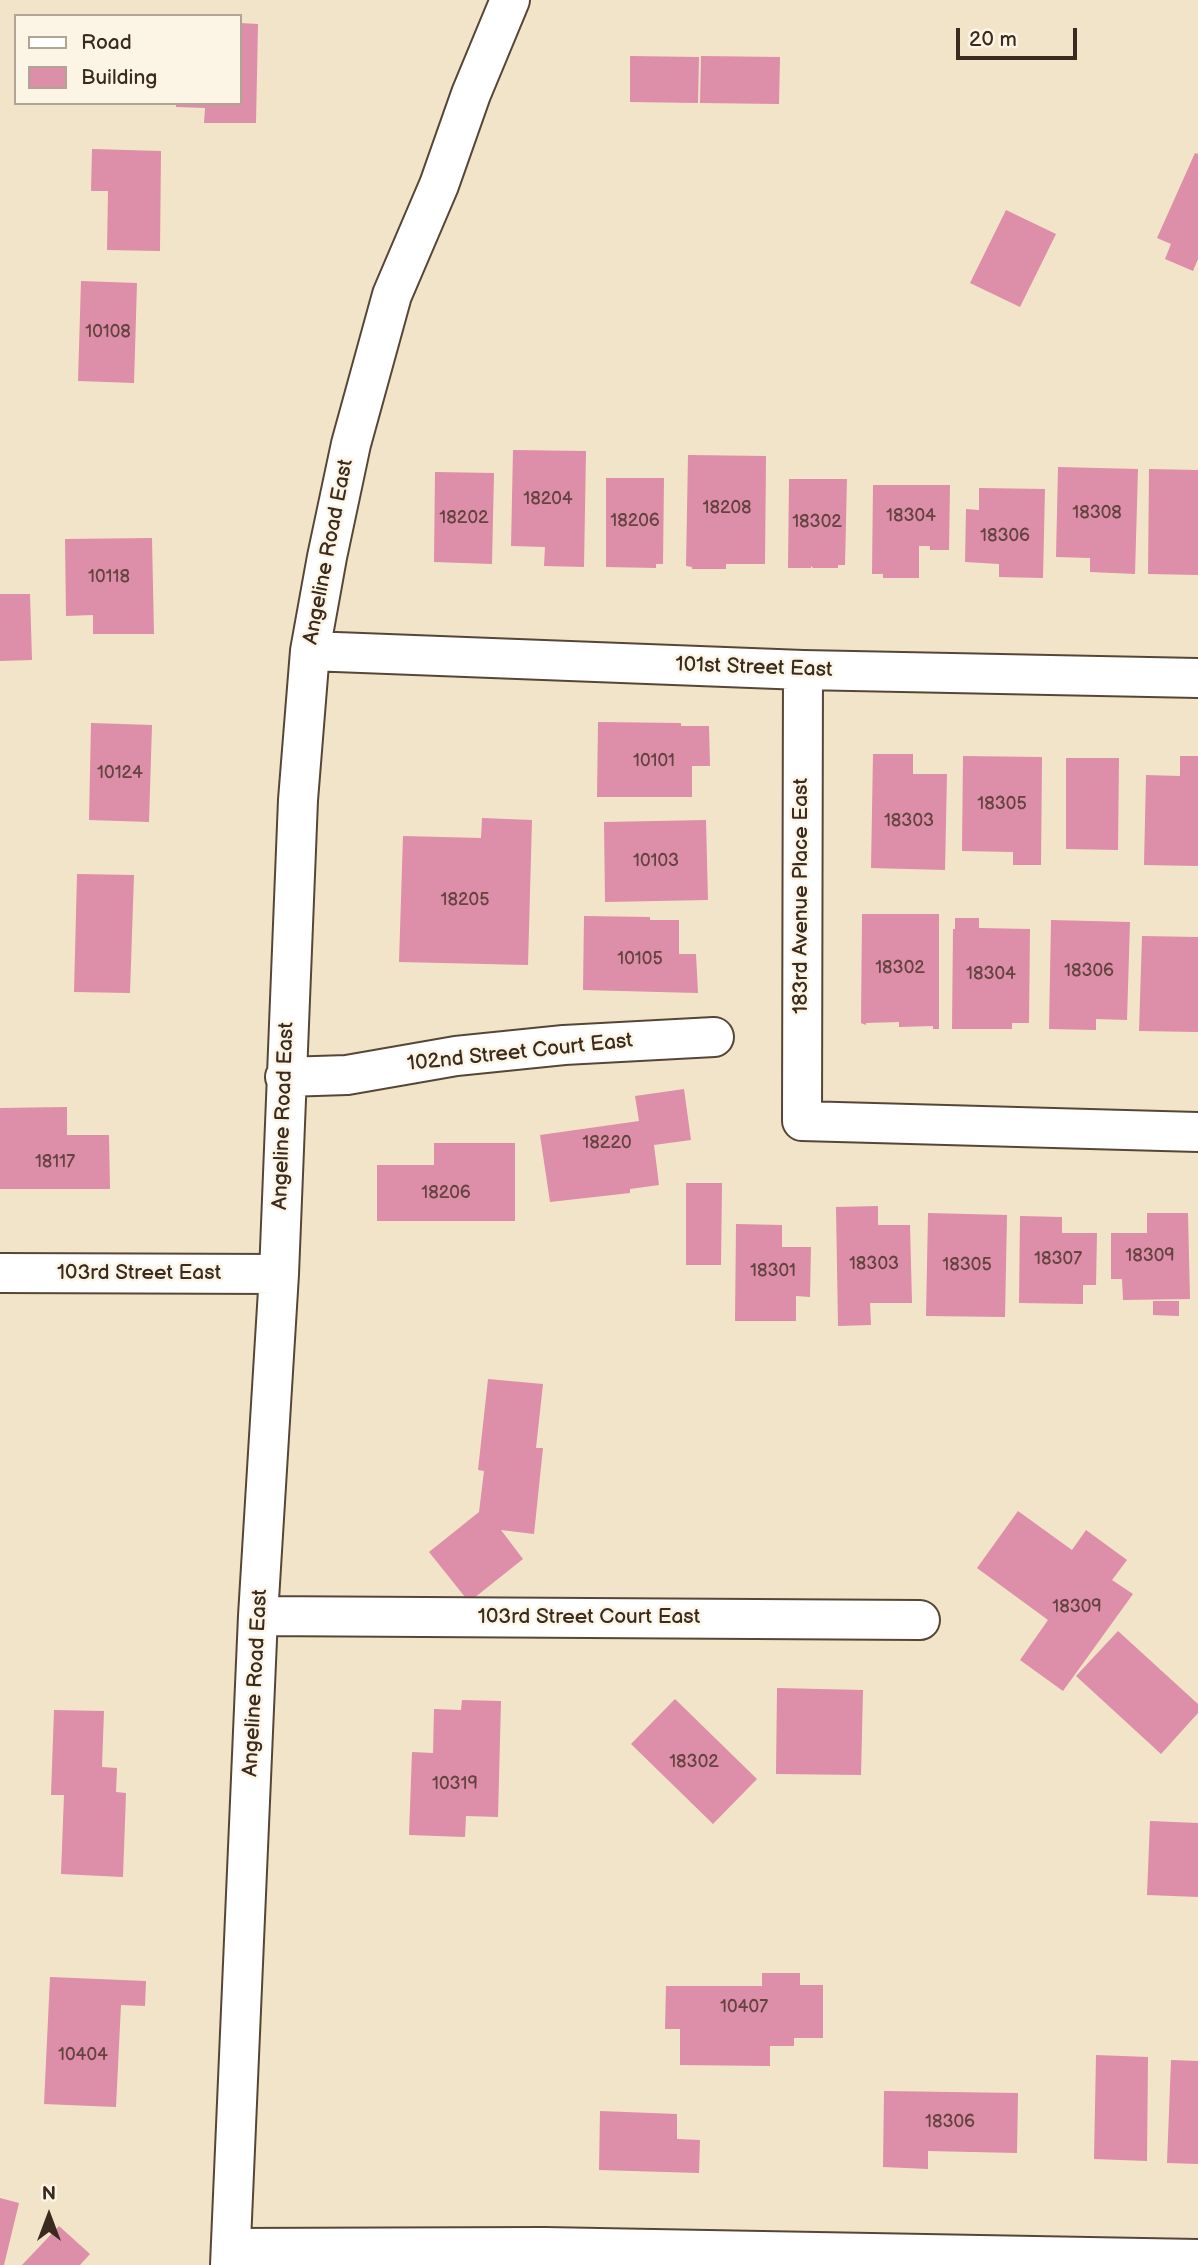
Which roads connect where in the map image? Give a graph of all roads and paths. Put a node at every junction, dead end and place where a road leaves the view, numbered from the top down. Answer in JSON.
{"nodes":[{"id":1,"x":510,"y":0,"type":"edge"},
{"id":2,"x":310,"y":651,"type":"junction"},
{"id":3,"x":803,"y":670,"type":"junction"},
{"id":4,"x":1198,"y":678,"type":"edge"},
{"id":5,"x":714,"y":1037,"type":"dead end"},
{"id":6,"x":285,"y":1077,"type":"junction"},
{"id":7,"x":1198,"y":1132,"type":"edge"},
{"id":8,"x":0,"y":1273,"type":"edge"},
{"id":9,"x":279,"y":1274,"type":"junction"},
{"id":10,"x":258,"y":1616,"type":"junction"},
{"id":11,"x":920,"y":1620,"type":"dead end"},
{"id":12,"x":230,"y":2256,"type":"edge"},
{"id":13,"x":1198,"y":2259,"type":"edge"}],
"edges":[{"from":1,"to":2,"type":"street","name":"Angeline Road East"},
{"from":2,"to":3,"type":"street","name":"101st Street East"},
{"from":2,"to":6,"type":"street","name":"Angeline Road East"},
{"from":3,"to":4,"type":"street","name":"101st Street East"},
{"from":3,"to":7,"type":"street","name":"183rd Avenue Place East"},
{"from":5,"to":6,"type":"street","name":"102nd Street Court East"},
{"from":6,"to":9,"type":"street","name":"Angeline Road East"},
{"from":8,"to":9,"type":"street","name":"103rd Street East"},
{"from":9,"to":10,"type":"street","name":"Angeline Road East"},
{"from":10,"to":11,"type":"street","name":"103rd Street Court East"},
{"from":10,"to":12,"type":"street","name":"Angeline Road East"},
{"from":12,"to":13,"type":"street"}]}
